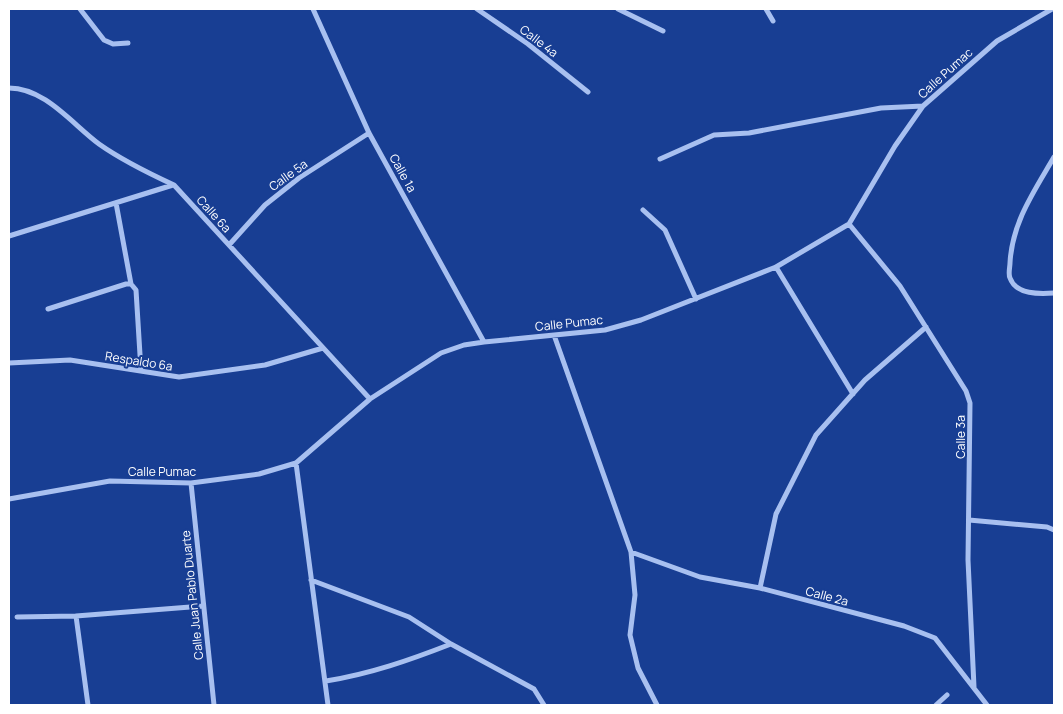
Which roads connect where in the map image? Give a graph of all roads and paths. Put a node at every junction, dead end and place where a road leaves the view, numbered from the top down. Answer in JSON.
{"nodes":[{"id":1,"x":80,"y":9,"type":"edge"},
{"id":2,"x":313,"y":9,"type":"edge"},
{"id":3,"x":477,"y":9,"type":"edge"},
{"id":4,"x":618,"y":9,"type":"edge"},
{"id":5,"x":766,"y":9,"type":"edge"},
{"id":6,"x":1052,"y":9,"type":"edge"},
{"id":7,"x":774,"y":21,"type":"dead end"},
{"id":8,"x":663,"y":31,"type":"dead end"},
{"id":9,"x":128,"y":42,"type":"dead end"},
{"id":10,"x":9,"y":88,"type":"edge"},
{"id":11,"x":588,"y":92,"type":"dead end"},
{"id":12,"x":923,"y":106,"type":"junction"},
{"id":13,"x":369,"y":133,"type":"junction"},
{"id":14,"x":1054,"y":157,"type":"edge"},
{"id":15,"x":660,"y":159,"type":"dead end"},
{"id":16,"x":174,"y":185,"type":"junction"},
{"id":17,"x":116,"y":203,"type":"junction"},
{"id":18,"x":643,"y":210,"type":"dead end"},
{"id":19,"x":849,"y":224,"type":"junction"},
{"id":20,"x":9,"y":236,"type":"edge"},
{"id":21,"x":229,"y":245,"type":"junction"},
{"id":22,"x":776,"y":267,"type":"junction"},
{"id":23,"x":132,"y":284,"type":"junction"},
{"id":24,"x":1054,"y":293,"type":"edge"},
{"id":25,"x":696,"y":298,"type":"junction"},
{"id":26,"x":48,"y":309,"type":"dead end"},
{"id":27,"x":926,"y":327,"type":"junction"},
{"id":28,"x":554,"y":335,"type":"junction"},
{"id":29,"x":484,"y":342,"type":"junction"},
{"id":30,"x":323,"y":348,"type":"junction"},
{"id":31,"x":9,"y":363,"type":"edge"},
{"id":32,"x":141,"y":371,"type":"junction"},
{"id":33,"x":853,"y":394,"type":"junction"},
{"id":34,"x":370,"y":399,"type":"junction"},
{"id":35,"x":296,"y":463,"type":"junction"},
{"id":36,"x":191,"y":483,"type":"junction"},
{"id":37,"x":9,"y":499,"type":"edge"},
{"id":38,"x":969,"y":520,"type":"junction"},
{"id":39,"x":1054,"y":530,"type":"edge"},
{"id":40,"x":631,"y":552,"type":"junction"},
{"id":41,"x":311,"y":580,"type":"junction"},
{"id":42,"x":760,"y":588,"type":"junction"},
{"id":43,"x":203,"y":606,"type":"junction"},
{"id":44,"x":76,"y":616,"type":"junction"},
{"id":45,"x":17,"y":617,"type":"dead end"},
{"id":46,"x":451,"y":644,"type":"junction"},
{"id":47,"x":326,"y":681,"type":"junction"},
{"id":48,"x":974,"y":687,"type":"junction"},
{"id":49,"x":947,"y":695,"type":"dead end"},
{"id":50,"x":88,"y":705,"type":"edge"},
{"id":51,"x":214,"y":705,"type":"edge"},
{"id":52,"x":328,"y":705,"type":"edge"},
{"id":53,"x":544,"y":705,"type":"edge"},
{"id":54,"x":657,"y":705,"type":"edge"},
{"id":55,"x":936,"y":705,"type":"edge"},
{"id":56,"x":987,"y":705,"type":"edge"}],
"edges":[{"from":1,"to":9,"type":"street"},
{"from":2,"to":13,"type":"street","name":"Calle 1a"},
{"from":3,"to":11,"type":"street","name":"Calle 4a"},
{"from":4,"to":8,"type":"street"},
{"from":5,"to":7,"type":"street"},
{"from":6,"to":12,"type":"street","name":"Calle Pumac"},
{"from":10,"to":16,"type":"street","name":"Calle 6a"},
{"from":12,"to":15,"type":"street"},
{"from":12,"to":19,"type":"street","name":"Calle Pumac"},
{"from":13,"to":21,"type":"street","name":"Calle 5a"},
{"from":13,"to":29,"type":"street","name":"Calle 1a"},
{"from":14,"to":24,"type":"street"},
{"from":16,"to":17,"type":"street"},
{"from":16,"to":21,"type":"street","name":"Calle 6a"},
{"from":17,"to":20,"type":"street"},
{"from":17,"to":23,"type":"street"},
{"from":18,"to":25,"type":"street"},
{"from":19,"to":22,"type":"street","name":"Calle Pumac"},
{"from":19,"to":27,"type":"street","name":"Calle 3a"},
{"from":21,"to":30,"type":"street","name":"Calle 6a"},
{"from":22,"to":25,"type":"street","name":"Calle Pumac"},
{"from":22,"to":33,"type":"street"},
{"from":23,"to":26,"type":"street"},
{"from":23,"to":32,"type":"street"},
{"from":25,"to":28,"type":"street","name":"Calle Pumac"},
{"from":27,"to":33,"type":"street"},
{"from":27,"to":38,"type":"street","name":"Calle 3a"},
{"from":28,"to":29,"type":"street","name":"Calle Pumac"},
{"from":28,"to":40,"type":"street"},
{"from":29,"to":34,"type":"street","name":"Calle Pumac"},
{"from":30,"to":32,"type":"street","name":"Respaldo 6a"},
{"from":30,"to":34,"type":"street","name":"Calle 6a"},
{"from":31,"to":32,"type":"street","name":"Respaldo 6a"},
{"from":33,"to":42,"type":"street"},
{"from":34,"to":35,"type":"street","name":"Calle Pumac"},
{"from":35,"to":36,"type":"street","name":"Calle Pumac"},
{"from":35,"to":41,"type":"street"},
{"from":36,"to":37,"type":"street","name":"Calle Pumac"},
{"from":36,"to":43,"type":"street","name":"Calle Juan Pablo Duarte"},
{"from":38,"to":39,"type":"street"},
{"from":38,"to":48,"type":"street","name":"Calle 3a"},
{"from":40,"to":42,"type":"street","name":"Calle 2a"},
{"from":40,"to":54,"type":"street"},
{"from":41,"to":46,"type":"street"},
{"from":41,"to":47,"type":"street"},
{"from":42,"to":48,"type":"street","name":"Calle 2a"},
{"from":43,"to":44,"type":"street"},
{"from":43,"to":51,"type":"street","name":"Calle Juan Pablo Duarte"},
{"from":44,"to":45,"type":"street"},
{"from":44,"to":50,"type":"street"},
{"from":46,"to":47,"type":"street"},
{"from":46,"to":53,"type":"street"},
{"from":47,"to":52,"type":"street"},
{"from":48,"to":56,"type":"street","name":"Calle 2a"},
{"from":49,"to":55,"type":"street"}]}
